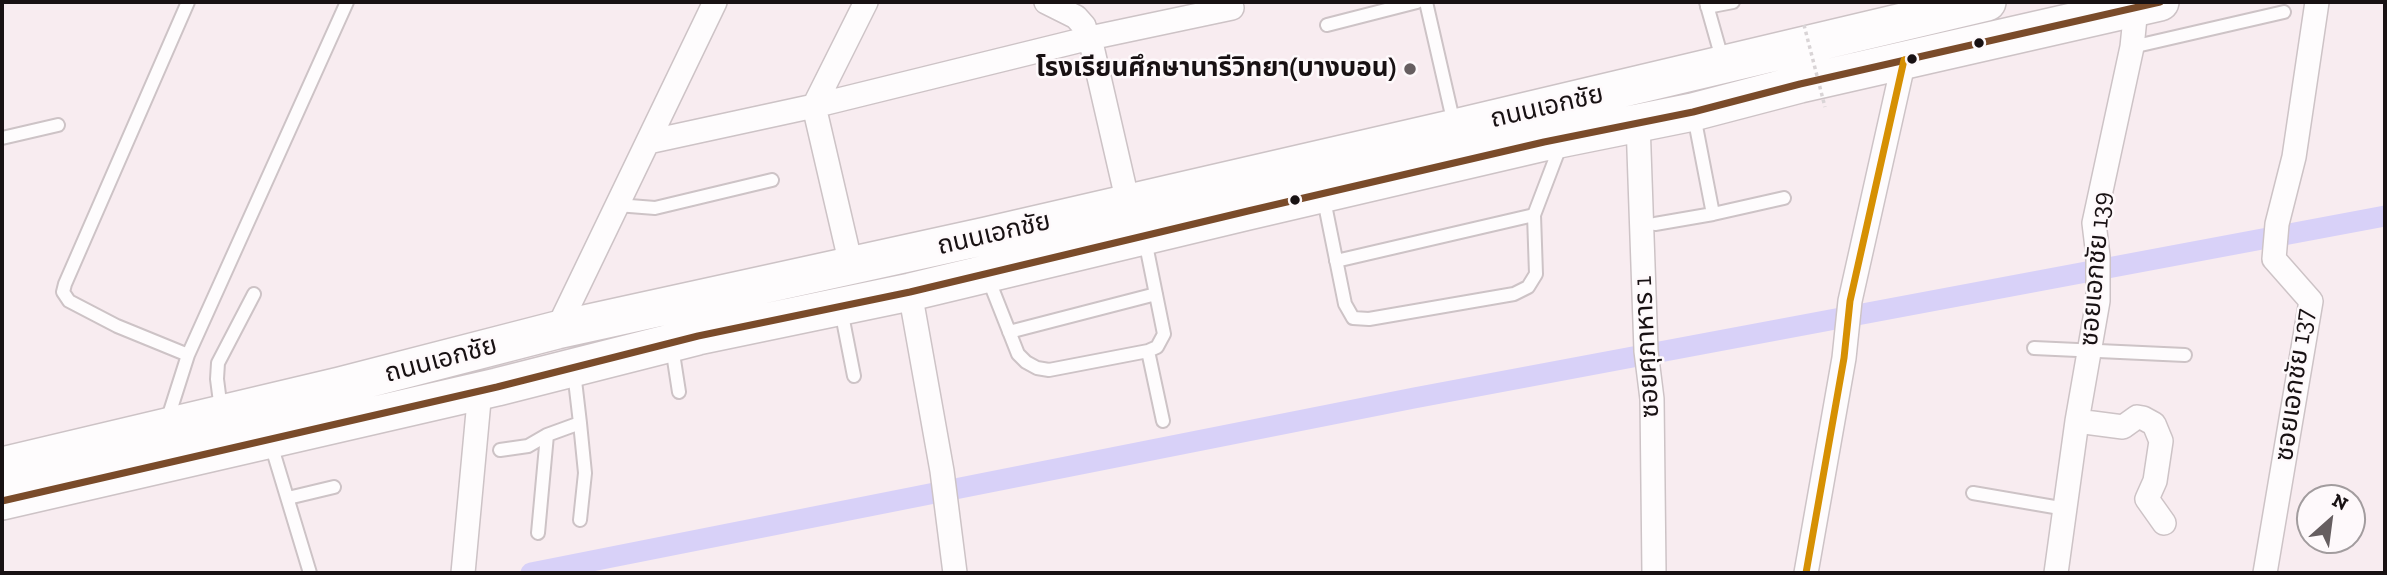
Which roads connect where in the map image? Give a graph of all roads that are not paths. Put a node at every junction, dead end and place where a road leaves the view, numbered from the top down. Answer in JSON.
{"nodes":[{"id":1,"x":188,"y":2,"type":"edge"},
{"id":2,"x":347,"y":2,"type":"edge"},
{"id":3,"x":715,"y":2,"type":"edge"},
{"id":4,"x":866,"y":2,"type":"edge"},
{"id":5,"x":1046,"y":2,"type":"edge"},
{"id":6,"x":1417,"y":2,"type":"edge"},
{"id":7,"x":1426,"y":2,"type":"edge"},
{"id":8,"x":1732,"y":2,"type":"edge"},
{"id":9,"x":1987,"y":2,"type":"edge"},
{"id":10,"x":2317,"y":2,"type":"edge"},
{"id":11,"x":1706,"y":4,"type":"edge"},
{"id":12,"x":2148,"y":5,"type":"edge"},
{"id":13,"x":1233,"y":8,"type":"dead end"},
{"id":14,"x":2284,"y":12,"type":"dead end"},
{"id":15,"x":1327,"y":25,"type":"dead end"},
{"id":16,"x":1089,"y":38,"type":"junction"},
{"id":17,"x":2132,"y":47,"type":"junction"},
{"id":18,"x":1905,"y":60,"type":"junction"},
{"id":19,"x":1723,"y":63,"type":"junction"},
{"id":20,"x":814,"y":106,"type":"junction"},
{"id":21,"x":1693,"y":112,"type":"junction"},
{"id":22,"x":1638,"y":122,"type":"junction"},
{"id":23,"x":58,"y":125,"type":"dead end"},
{"id":24,"x":1455,"y":128,"type":"junction"},
{"id":25,"x":2,"y":138,"type":"edge"},
{"id":26,"x":1563,"y":138,"type":"junction"},
{"id":27,"x":648,"y":142,"type":"junction"},
{"id":28,"x":772,"y":180,"type":"dead end"},
{"id":29,"x":1323,"y":195,"type":"junction"},
{"id":30,"x":1784,"y":198,"type":"dead end"},
{"id":31,"x":1128,"y":203,"type":"junction"},
{"id":32,"x":617,"y":205,"type":"junction"},
{"id":33,"x":1713,"y":214,"type":"junction"},
{"id":34,"x":1534,"y":215,"type":"junction"},
{"id":35,"x":1655,"y":224,"type":"dead end"},
{"id":36,"x":1144,"y":236,"type":"junction"},
{"id":37,"x":1336,"y":261,"type":"junction"},
{"id":38,"x":851,"y":265,"type":"junction"},
{"id":39,"x":986,"y":274,"type":"junction"},
{"id":40,"x":910,"y":292,"type":"junction"},
{"id":41,"x":254,"y":294,"type":"dead end"},
{"id":42,"x":1156,"y":295,"type":"junction"},
{"id":43,"x":840,"y":306,"type":"junction"},
{"id":44,"x":557,"y":330,"type":"junction"},
{"id":45,"x":1009,"y":332,"type":"junction"},
{"id":46,"x":671,"y":343,"type":"junction"},
{"id":47,"x":2034,"y":348,"type":"dead end"},
{"id":48,"x":2090,"y":349,"type":"junction"},
{"id":49,"x":1148,"y":351,"type":"junction"},
{"id":50,"x":188,"y":355,"type":"junction"},
{"id":51,"x":2185,"y":355,"type":"dead end"},
{"id":52,"x":563,"y":371,"type":"junction"},
{"id":53,"x":854,"y":376,"type":"dead end"},
{"id":54,"x":480,"y":390,"type":"junction"},
{"id":55,"x":679,"y":392,"type":"dead end"},
{"id":56,"x":222,"y":414,"type":"junction"},
{"id":57,"x":1163,"y":421,"type":"dead end"},
{"id":58,"x":2077,"y":421,"type":"junction"},
{"id":59,"x":580,"y":423,"type":"junction"},
{"id":60,"x":165,"y":427,"type":"junction"},
{"id":61,"x":547,"y":435,"type":"junction"},
{"id":62,"x":270,"y":440,"type":"junction"},
{"id":63,"x":500,"y":450,"type":"dead end"},
{"id":64,"x":2,"y":466,"type":"edge"},
{"id":65,"x":334,"y":487,"type":"dead end"},
{"id":66,"x":1973,"y":493,"type":"dead end"},
{"id":67,"x":288,"y":498,"type":"junction"},
{"id":68,"x":2,"y":502,"type":"edge"},
{"id":69,"x":2066,"y":509,"type":"junction"},
{"id":70,"x":580,"y":520,"type":"dead end"},
{"id":71,"x":2164,"y":523,"type":"dead end"},
{"id":72,"x":538,"y":533,"type":"dead end"},
{"id":73,"x":464,"y":566,"type":"edge"},
{"id":74,"x":310,"y":573,"type":"edge"},
{"id":75,"x":955,"y":573,"type":"edge"},
{"id":76,"x":1654,"y":573,"type":"edge"},
{"id":77,"x":1806,"y":573,"type":"edge"},
{"id":78,"x":2056,"y":573,"type":"edge"},
{"id":79,"x":2265,"y":573,"type":"edge"}],
"edges":[{"from":1,"to":50,"type":"lane"},
{"from":2,"to":50,"type":"lane"},
{"from":3,"to":27,"type":"street"},
{"from":4,"to":20,"type":"street"},
{"from":5,"to":16,"type":"street"},
{"from":6,"to":15,"type":"lane"},
{"from":7,"to":24,"type":"lane"},
{"from":8,"to":11,"type":"lane"},
{"from":9,"to":19,"type":"main road","name":"ถนนเอกชัย"},
{"from":10,"to":79,"type":"street","name":"ซอยเอกชัย 137"},
{"from":11,"to":19,"type":"lane"},
{"from":12,"to":17,"type":"street","name":"ซอยเอกชัย 139"},
{"from":12,"to":18,"type":"main road","name":"ถนนเอกชัย"},
{"from":13,"to":16,"type":"street"},
{"from":14,"to":17,"type":"lane"},
{"from":16,"to":20,"type":"street"},
{"from":16,"to":31,"type":"street"},
{"from":17,"to":48,"type":"street","name":"ซอยเอกชัย 139"},
{"from":18,"to":21,"type":"main road","name":"ถนนเอกชัย"},
{"from":18,"to":77,"type":"street"},
{"from":19,"to":24,"type":"main road","name":"ถนนเอกชัย"},
{"from":20,"to":27,"type":"street"},
{"from":20,"to":38,"type":"street"},
{"from":21,"to":22,"type":"main road","name":"ถนนเอกชัย"},
{"from":21,"to":33,"type":"lane"},
{"from":22,"to":26,"type":"main road","name":"ถนนเอกชัย"},
{"from":22,"to":76,"type":"street","name":"ซอยศุภาหาร 1"},
{"from":23,"to":25,"type":"lane"},
{"from":24,"to":31,"type":"main road","name":"ถนนเอกชัย"},
{"from":26,"to":29,"type":"main road","name":"ถนนเอกชัย"},
{"from":26,"to":34,"type":"lane"},
{"from":27,"to":32,"type":"street"},
{"from":28,"to":32,"type":"lane"},
{"from":29,"to":36,"type":"main road","name":"ถนนเอกชัย"},
{"from":29,"to":37,"type":"lane"},
{"from":30,"to":33,"type":"lane"},
{"from":31,"to":38,"type":"main road","name":"ถนนเอกชัย"},
{"from":32,"to":44,"type":"street"},
{"from":33,"to":35,"type":"lane"},
{"from":34,"to":37,"type":"lane"},
{"from":34,"to":37,"type":"lane"},
{"from":36,"to":39,"type":"main road","name":"ถนนเอกชัย"},
{"from":36,"to":42,"type":"lane"},
{"from":38,"to":44,"type":"main road","name":"ถนนเอกชัย"},
{"from":39,"to":40,"type":"main road","name":"ถนนเอกชัย"},
{"from":39,"to":45,"type":"lane"},
{"from":40,"to":43,"type":"main road","name":"ถนนเอกชัย"},
{"from":40,"to":75,"type":"street"},
{"from":41,"to":56,"type":"lane"},
{"from":42,"to":45,"type":"lane"},
{"from":42,"to":49,"type":"lane"},
{"from":43,"to":46,"type":"main road","name":"ถนนเอกชัย"},
{"from":43,"to":53,"type":"lane"},
{"from":44,"to":52,"type":"main road"},
{"from":44,"to":56,"type":"main road","name":"ถนนเอกชัย"},
{"from":45,"to":49,"type":"lane"},
{"from":46,"to":52,"type":"main road","name":"ถนนเอกชัย"},
{"from":46,"to":55,"type":"lane"},
{"from":47,"to":48,"type":"lane"},
{"from":48,"to":51,"type":"lane"},
{"from":48,"to":58,"type":"street","name":"ซอยเอกชัย 139"},
{"from":49,"to":57,"type":"lane"},
{"from":50,"to":60,"type":"lane"},
{"from":52,"to":54,"type":"main road","name":"ถนนเอกชัย"},
{"from":52,"to":59,"type":"lane"},
{"from":54,"to":62,"type":"main road","name":"ถนนเอกชัย"},
{"from":54,"to":73,"type":"street"},
{"from":56,"to":60,"type":"main road","name":"ถนนเอกชัย"},
{"from":58,"to":69,"type":"street","name":"ซอยเอกชัย 139"},
{"from":58,"to":71,"type":"street"},
{"from":59,"to":61,"type":"lane"},
{"from":59,"to":70,"type":"lane"},
{"from":60,"to":64,"type":"main road","name":"ถนนเอกชัย"},
{"from":61,"to":63,"type":"lane"},
{"from":61,"to":72,"type":"lane"},
{"from":62,"to":67,"type":"lane"},
{"from":62,"to":68,"type":"main road","name":"ถนนเอกชัย"},
{"from":65,"to":67,"type":"lane"},
{"from":66,"to":69,"type":"lane"},
{"from":67,"to":74,"type":"lane"},
{"from":69,"to":78,"type":"street","name":"ซอยเอกชัย 139"}]}
